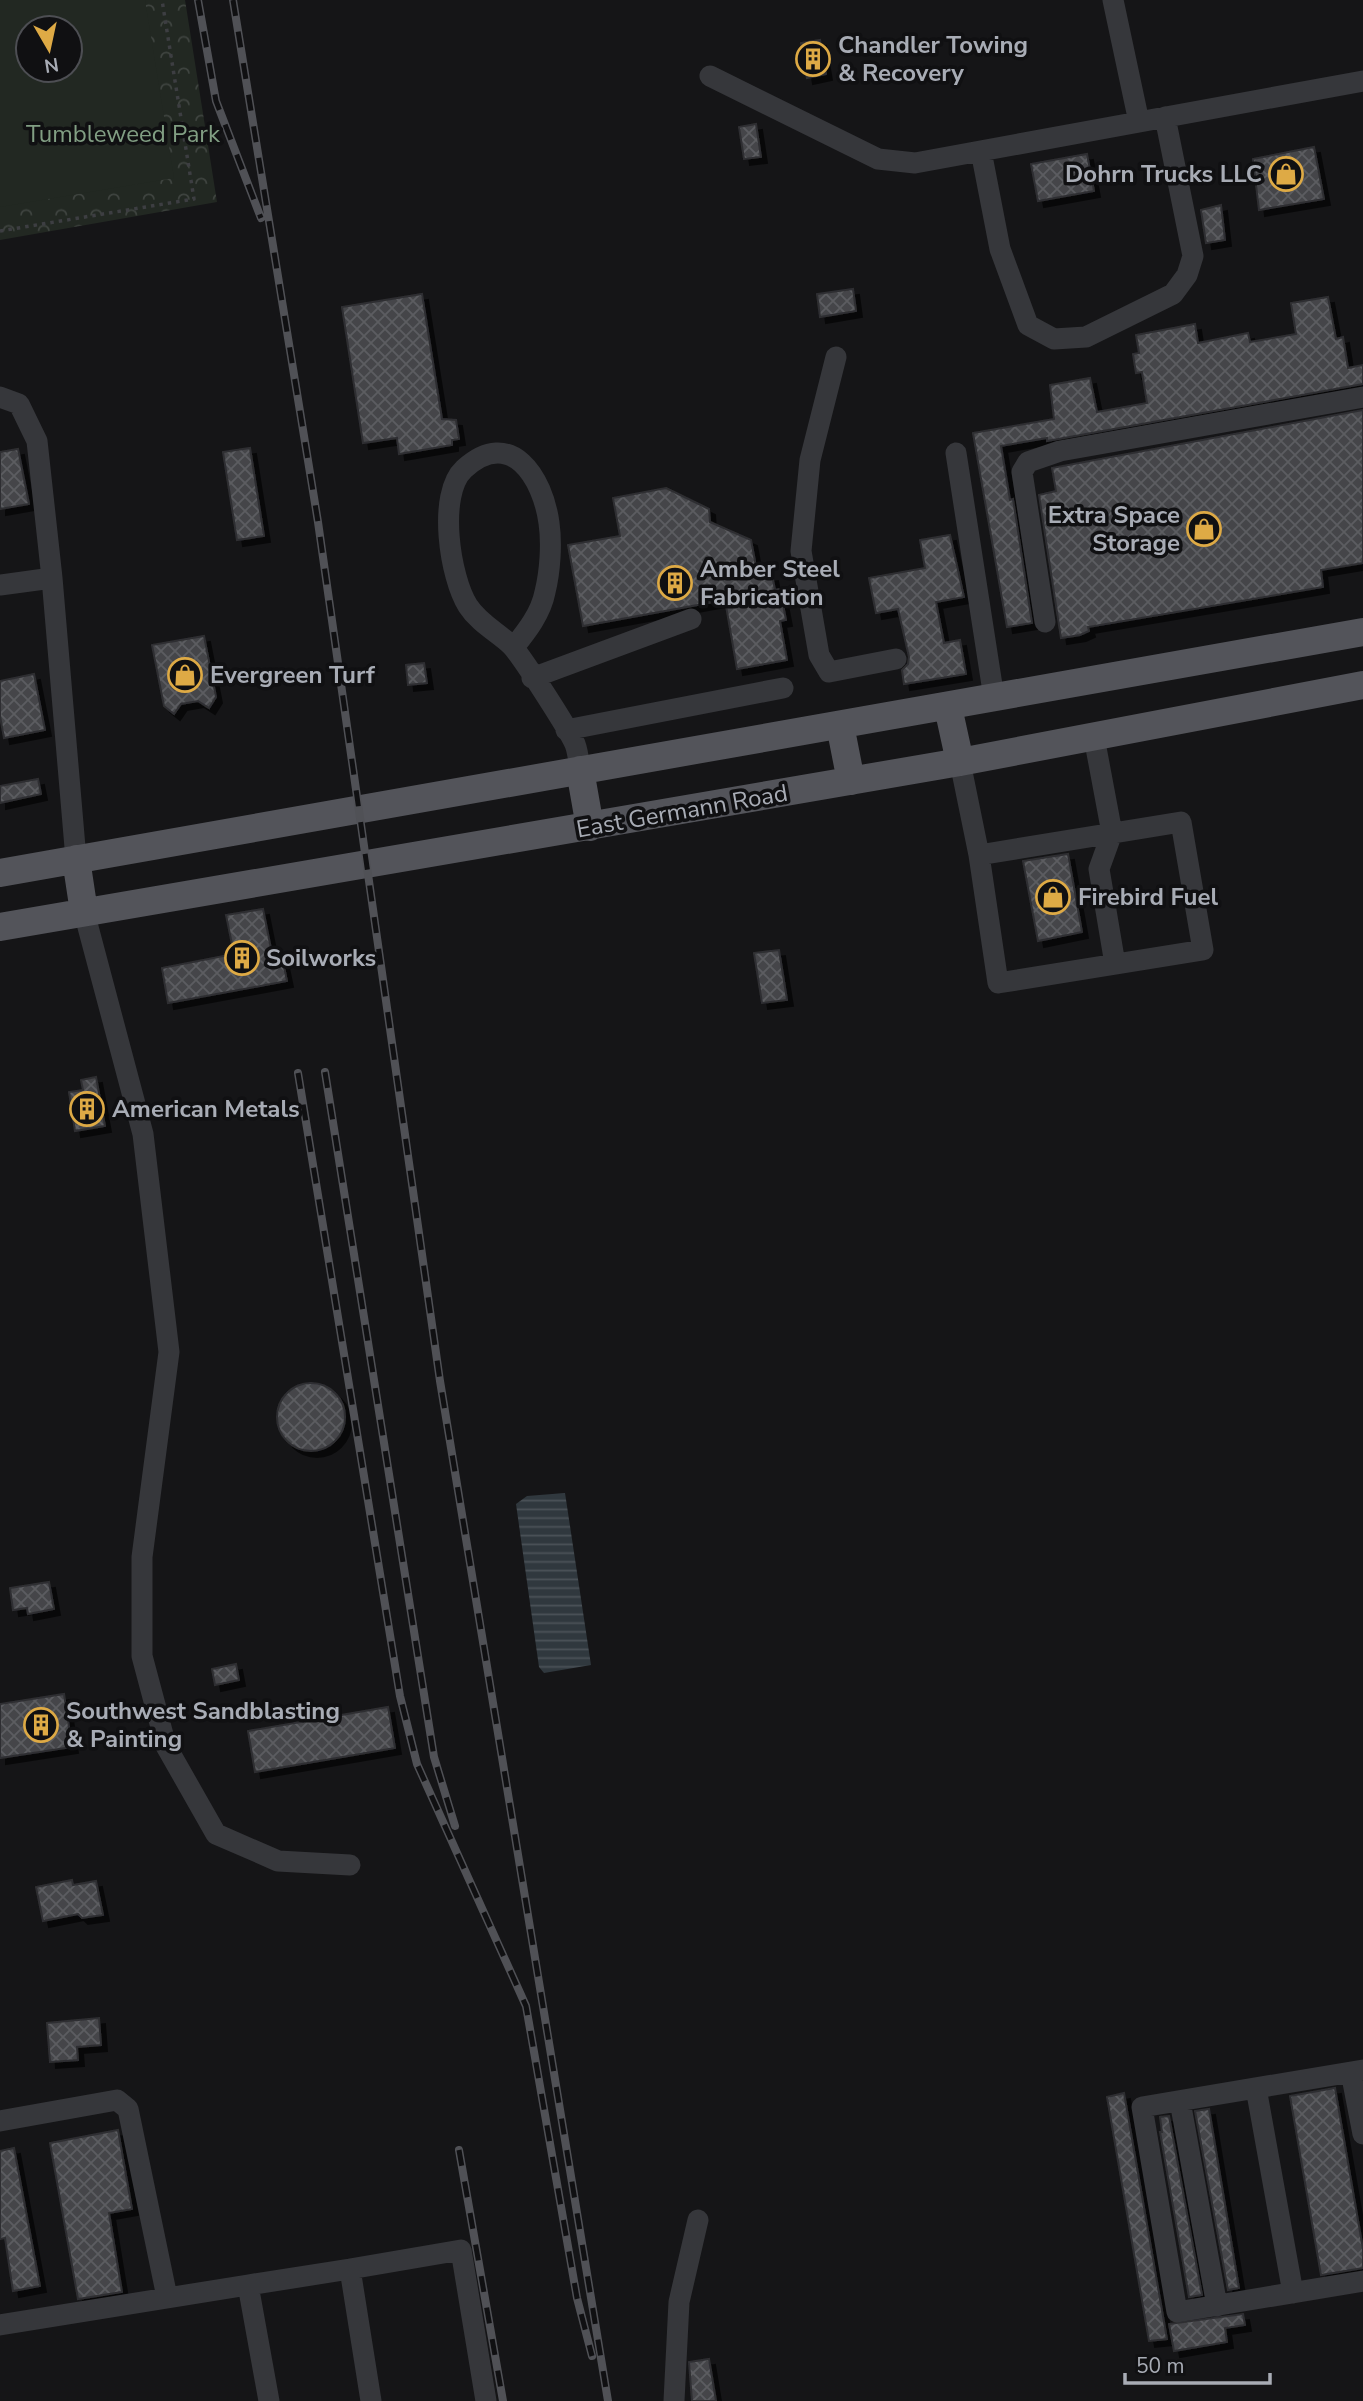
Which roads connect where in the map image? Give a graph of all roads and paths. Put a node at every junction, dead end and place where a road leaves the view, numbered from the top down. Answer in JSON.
{"nodes":[{"id":1,"x":162,"y":0,"type":"edge"},
{"id":2,"x":1113,"y":0,"type":"edge"},
{"id":3,"x":710,"y":76,"type":"dead end"},
{"id":4,"x":1363,"y":81,"type":"edge"},
{"id":5,"x":1166,"y":117,"type":"junction"},
{"id":6,"x":1139,"y":122,"type":"junction"},
{"id":7,"x":981,"y":151,"type":"junction"},
{"id":8,"x":0,"y":231,"type":"edge"},
{"id":9,"x":836,"y":357,"type":"dead end"},
{"id":10,"x":0,"y":397,"type":"edge"},
{"id":11,"x":1363,"y":397,"type":"edge"},
{"id":12,"x":956,"y":453,"type":"dead end"},
{"id":13,"x":52,"y":578,"type":"junction"},
{"id":14,"x":0,"y":585,"type":"edge"},
{"id":15,"x":691,"y":619,"type":"dead end"},
{"id":16,"x":1045,"y":622,"type":"dead end"},
{"id":17,"x":1363,"y":632,"type":"edge"},
{"id":18,"x":514,"y":647,"type":"junction"},
{"id":19,"x":896,"y":659,"type":"dead end"},
{"id":20,"x":532,"y":677,"type":"junction"},
{"id":21,"x":1363,"y":685,"type":"edge"},
{"id":22,"x":783,"y":688,"type":"dead end"},
{"id":23,"x":994,"y":698,"type":"junction"},
{"id":24,"x":948,"y":706,"type":"junction"},
{"id":25,"x":840,"y":725,"type":"junction"},
{"id":26,"x":566,"y":730,"type":"junction"},
{"id":27,"x":1094,"y":737,"type":"junction"},
{"id":28,"x":960,"y":762,"type":"junction"},
{"id":29,"x":580,"y":770,"type":"junction"},
{"id":30,"x":851,"y":781,"type":"junction"},
{"id":31,"x":590,"y":827,"type":"junction"},
{"id":32,"x":1112,"y":833,"type":"junction"},
{"id":33,"x":979,"y":855,"type":"junction"},
{"id":34,"x":76,"y":859,"type":"junction"},
{"id":35,"x":0,"y":873,"type":"edge"},
{"id":36,"x":84,"y":912,"type":"junction"},
{"id":37,"x":0,"y":927,"type":"edge"},
{"id":38,"x":1115,"y":964,"type":"junction"},
{"id":39,"x":350,"y":1864,"type":"dead end"},
{"id":40,"x":1357,"y":2071,"type":"edge"},
{"id":41,"x":1256,"y":2088,"type":"junction"},
{"id":42,"x":1180,"y":2101,"type":"junction"},
{"id":43,"x":0,"y":2121,"type":"edge"},
{"id":44,"x":1363,"y":2131,"type":"edge"},
{"id":45,"x":698,"y":2220,"type":"dead end"},
{"id":46,"x":349,"y":2269,"type":"junction"},
{"id":47,"x":1363,"y":2281,"type":"edge"},
{"id":48,"x":248,"y":2285,"type":"junction"},
{"id":49,"x":1293,"y":2293,"type":"junction"},
{"id":50,"x":167,"y":2297,"type":"junction"},
{"id":51,"x":1217,"y":2306,"type":"junction"},
{"id":52,"x":0,"y":2325,"type":"edge"},
{"id":53,"x":269,"y":2401,"type":"edge"},
{"id":54,"x":371,"y":2401,"type":"edge"},
{"id":55,"x":486,"y":2401,"type":"edge"},
{"id":56,"x":674,"y":2401,"type":"edge"}],
"edges":[{"from":1,"to":8,"type":"path"},
{"from":2,"to":6,"type":"lane"},
{"from":3,"to":7,"type":"lane"},
{"from":4,"to":5,"type":"lane"},
{"from":5,"to":6,"type":"lane"},
{"from":5,"to":7,"type":"lane"},
{"from":6,"to":7,"type":"lane"},
{"from":9,"to":19,"type":"lane"},
{"from":10,"to":13,"type":"lane"},
{"from":11,"to":16,"type":"lane"},
{"from":12,"to":23,"type":"lane"},
{"from":13,"to":14,"type":"lane"},
{"from":13,"to":34,"type":"lane"},
{"from":15,"to":20,"type":"lane"},
{"from":17,"to":23,"type":"main road"},
{"from":18,"to":18,"type":"lane"},
{"from":18,"to":20,"type":"lane"},
{"from":20,"to":26,"type":"lane"},
{"from":21,"to":27,"type":"main road","name":"East Germann Road"},
{"from":22,"to":26,"type":"lane"},
{"from":23,"to":24,"type":"main road"},
{"from":24,"to":25,"type":"main road"},
{"from":24,"to":28,"type":"main road"},
{"from":25,"to":29,"type":"main road"},
{"from":25,"to":30,"type":"main road"},
{"from":26,"to":29,"type":"lane"},
{"from":27,"to":28,"type":"main road","name":"East Germann Road"},
{"from":27,"to":32,"type":"lane"},
{"from":28,"to":30,"type":"main road","name":"East Germann Road"},
{"from":28,"to":33,"type":"lane"},
{"from":29,"to":31,"type":"main road"},
{"from":29,"to":34,"type":"main road"},
{"from":30,"to":31,"type":"main road","name":"East Germann Road"},
{"from":31,"to":36,"type":"main road","name":"East Germann Road"},
{"from":32,"to":33,"type":"lane"},
{"from":32,"to":38,"type":"lane"},
{"from":32,"to":38,"type":"lane"},
{"from":33,"to":38,"type":"lane"},
{"from":34,"to":35,"type":"main road"},
{"from":34,"to":36,"type":"main road"},
{"from":36,"to":37,"type":"main road","name":"East Germann Road"},
{"from":36,"to":39,"type":"lane"},
{"from":40,"to":41,"type":"lane"},
{"from":40,"to":44,"type":"lane"},
{"from":41,"to":42,"type":"lane"},
{"from":41,"to":49,"type":"lane"},
{"from":42,"to":51,"type":"lane"},
{"from":42,"to":51,"type":"lane"},
{"from":43,"to":50,"type":"lane"},
{"from":45,"to":56,"type":"lane"},
{"from":46,"to":48,"type":"lane"},
{"from":46,"to":54,"type":"lane"},
{"from":46,"to":55,"type":"lane"},
{"from":47,"to":49,"type":"lane"},
{"from":48,"to":50,"type":"lane"},
{"from":48,"to":53,"type":"lane"},
{"from":49,"to":51,"type":"lane"},
{"from":50,"to":52,"type":"lane"}]}
